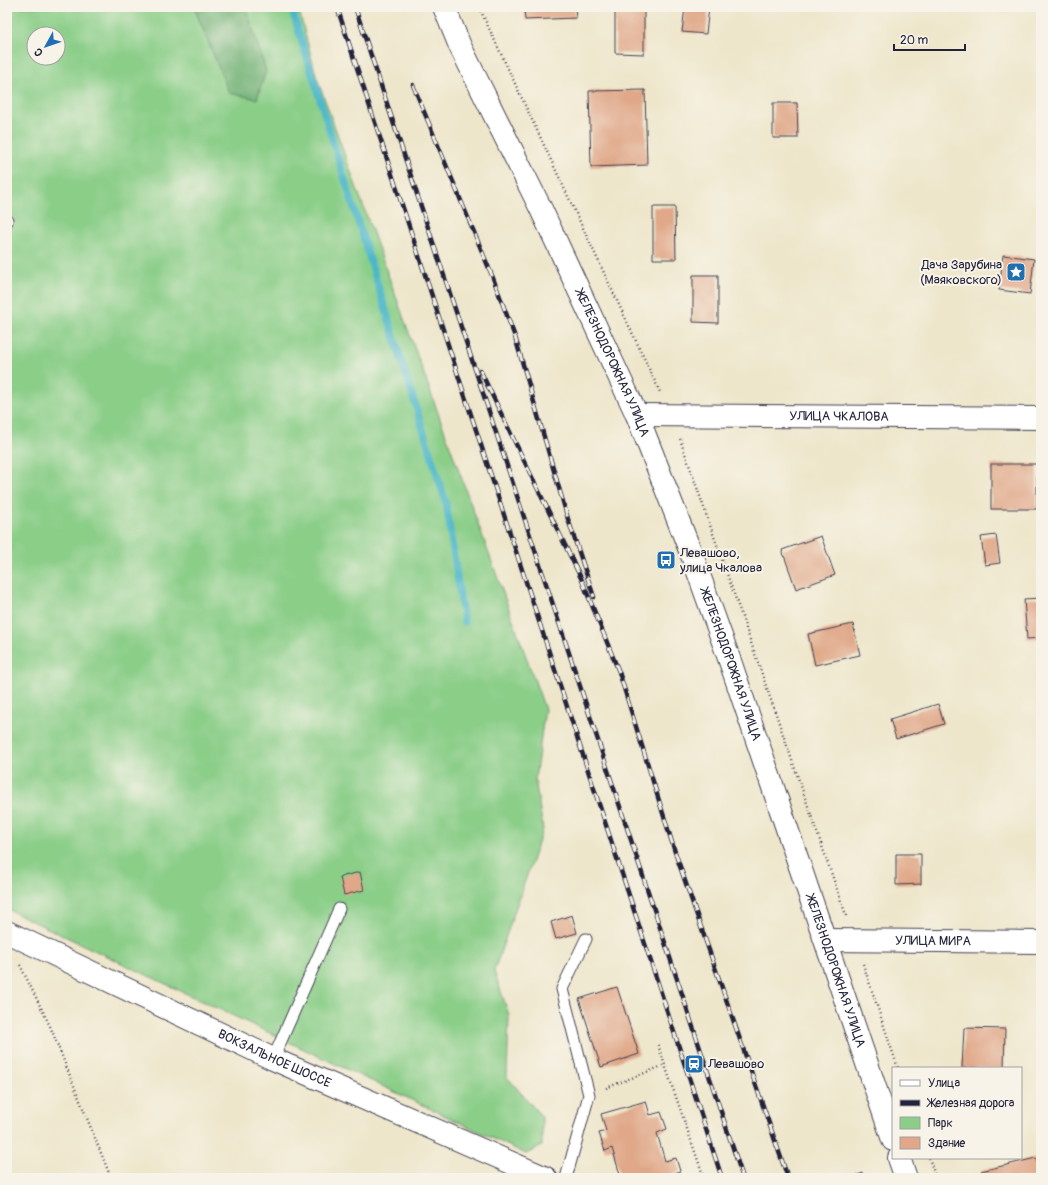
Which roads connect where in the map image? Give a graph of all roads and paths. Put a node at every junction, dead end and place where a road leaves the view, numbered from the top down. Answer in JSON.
{"nodes":[{"id":1,"x":444,"y":7,"type":"edge"},
{"id":2,"x":637,"y":415,"type":"junction"},
{"id":3,"x":1041,"y":418,"type":"edge"},
{"id":4,"x":339,"y":909,"type":"dead end"},
{"id":5,"x":7,"y":932,"type":"edge"},
{"id":6,"x":586,"y":939,"type":"dead end"},
{"id":7,"x":826,"y":940,"type":"junction"},
{"id":8,"x":1041,"y":942,"type":"edge"},
{"id":9,"x":17,"y":958,"type":"dead end"},
{"id":10,"x":658,"y":1045,"type":"dead end"},
{"id":11,"x":274,"y":1059,"type":"junction"},
{"id":12,"x":665,"y":1065,"type":"junction"},
{"id":13,"x":589,"y":1095,"type":"junction"},
{"id":14,"x":892,"y":1137,"type":"edge"},
{"id":15,"x":899,"y":1159,"type":"edge"},
{"id":16,"x":929,"y":1159,"type":"edge"},
{"id":17,"x":112,"y":1178,"type":"edge"},
{"id":18,"x":546,"y":1178,"type":"edge"},
{"id":19,"x":566,"y":1178,"type":"edge"},
{"id":20,"x":704,"y":1178,"type":"edge"},
{"id":21,"x":906,"y":1178,"type":"edge"},
{"id":22,"x":936,"y":1178,"type":"edge"}],
"edges":[{"from":1,"to":2,"type":"street","name":"ЖЕЛЕЗНОДОРОЖНАЯ УЛИЦА"},
{"from":2,"to":3,"type":"street","name":"УЛИЦА ЧКАЛОВА"},
{"from":2,"to":7,"type":"street","name":"ЖЕЛЕЗНОДОРОЖНАЯ УЛИЦА"},
{"from":4,"to":11,"type":"lane"},
{"from":5,"to":11,"type":"street","name":"ВОКЗАЛЬНОЕ ШОССЕ"},
{"from":6,"to":13,"type":"lane"},
{"from":7,"to":8,"type":"street","name":"УЛИЦА МИРА"},
{"from":7,"to":14,"type":"street","name":"ЖЕЛЕЗНОДОРОЖНАЯ УЛИЦА"},
{"from":9,"to":17,"type":"path"},
{"from":10,"to":12,"type":"path"},
{"from":11,"to":18,"type":"street","name":"ВОКЗАЛЬНОЕ ШОССЕ"},
{"from":12,"to":13,"type":"path"},
{"from":12,"to":20,"type":"path"},
{"from":13,"to":19,"type":"lane"},
{"from":15,"to":21,"type":"street"},
{"from":16,"to":22,"type":"path"}]}
